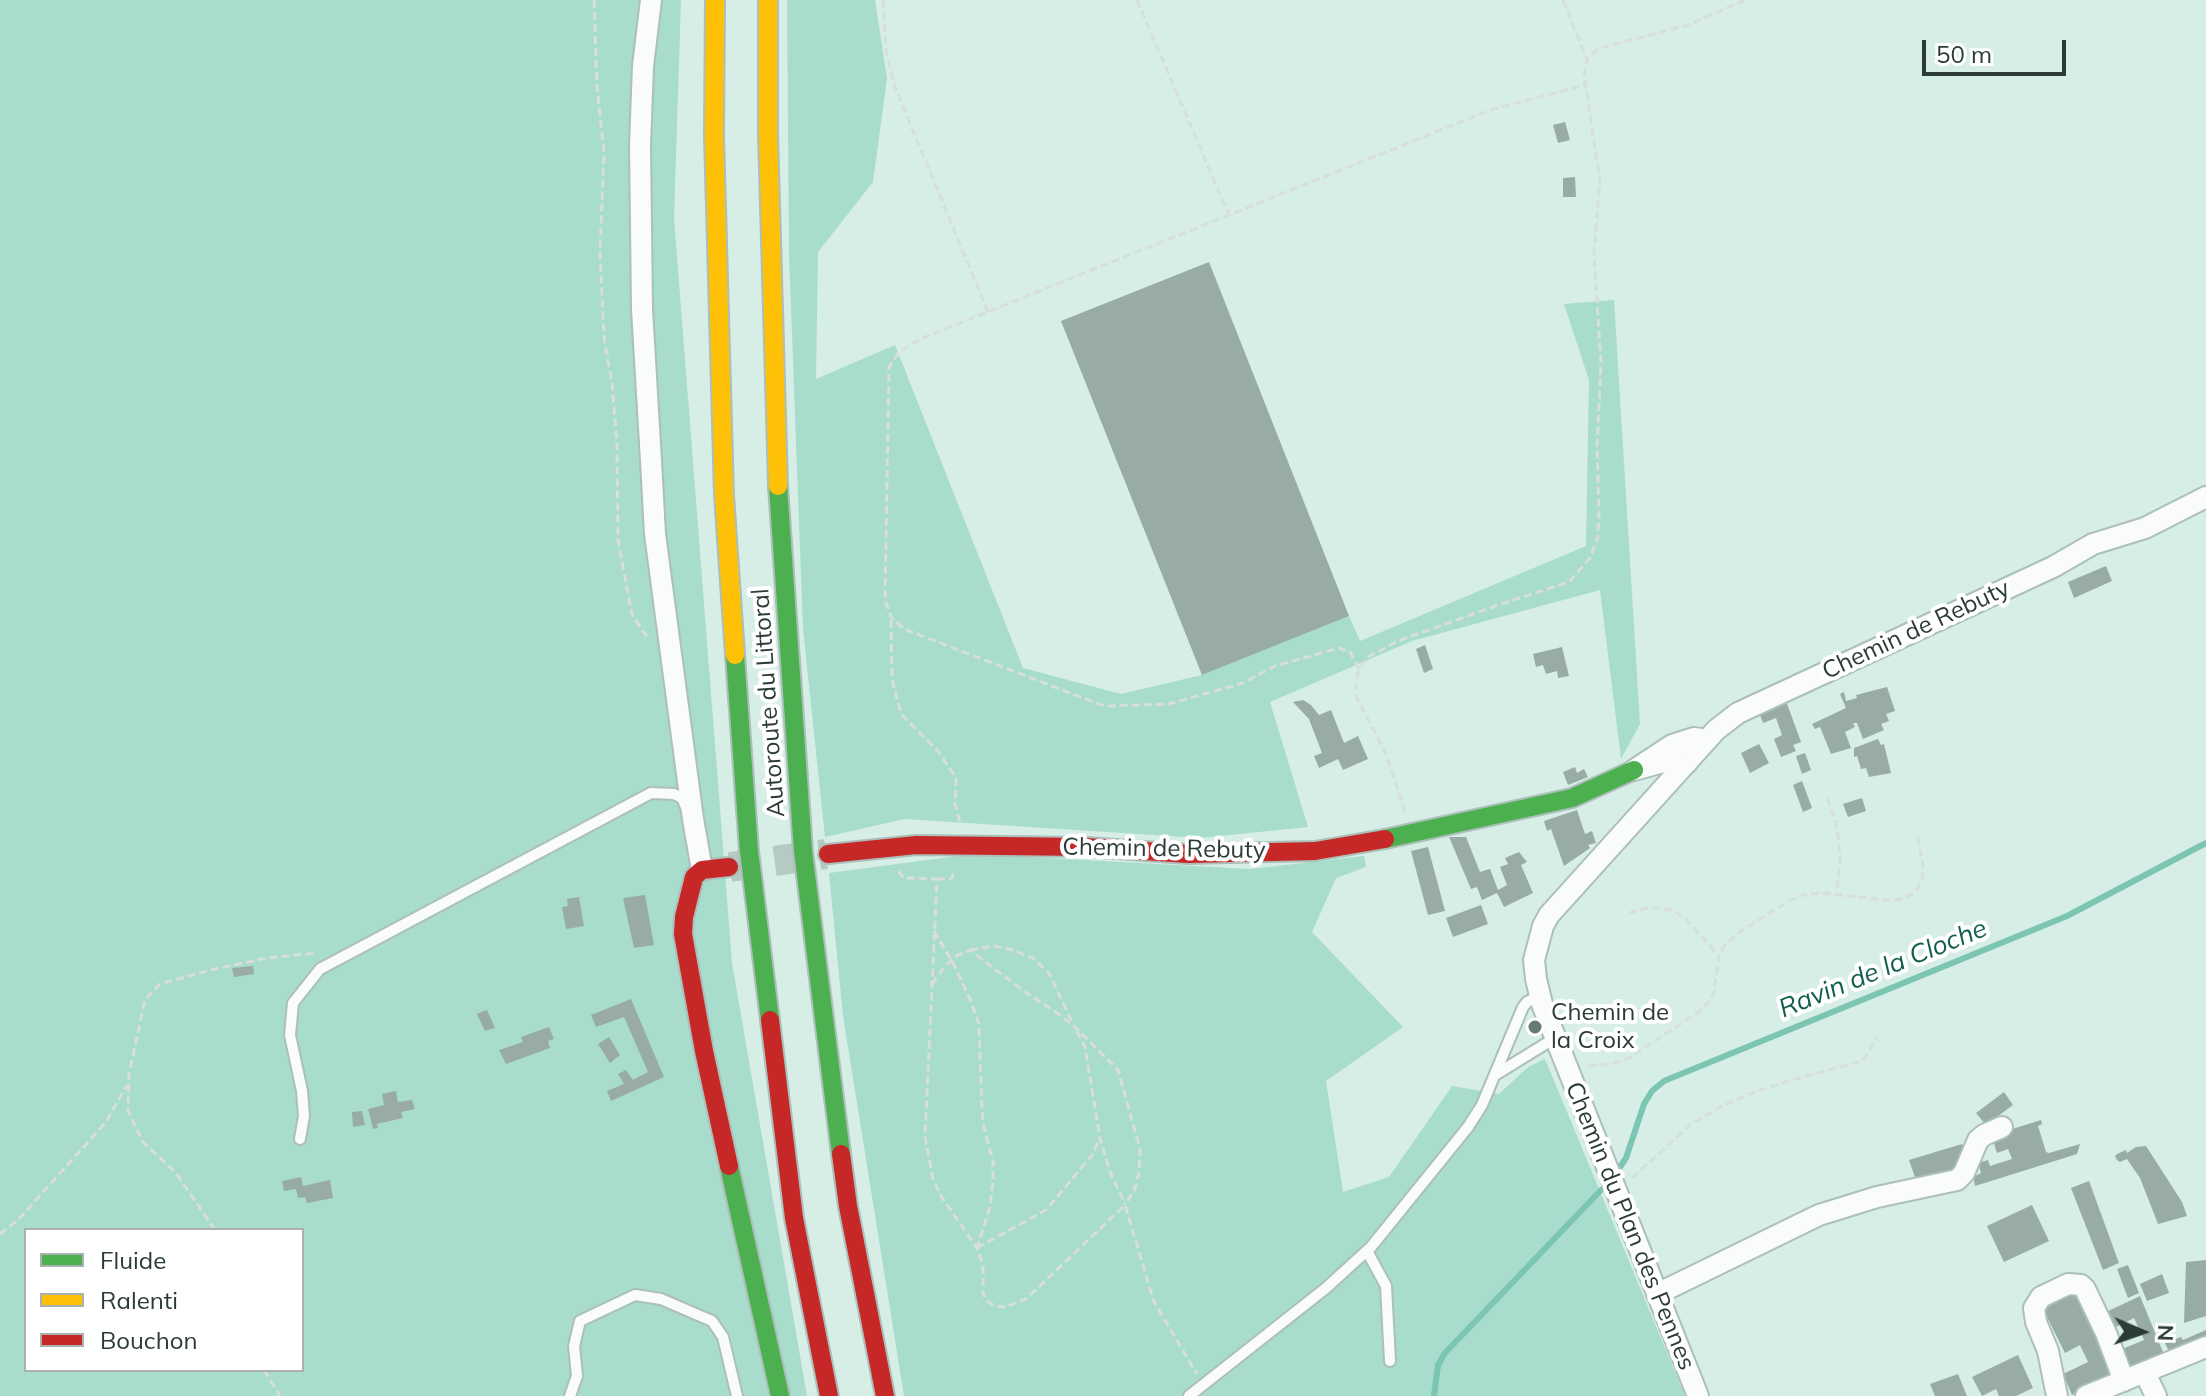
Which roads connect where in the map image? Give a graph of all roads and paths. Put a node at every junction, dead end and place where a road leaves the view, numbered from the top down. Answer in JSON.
{"nodes":[{"id":1,"x":594,"y":0,"type":"edge"},
{"id":2,"x":651,"y":0,"type":"edge"},
{"id":3,"x":715,"y":0,"type":"edge"},
{"id":4,"x":768,"y":0,"type":"edge"},
{"id":5,"x":883,"y":0,"type":"edge"},
{"id":6,"x":1137,"y":0,"type":"edge"},
{"id":7,"x":1563,"y":0,"type":"edge"},
{"id":8,"x":1745,"y":0,"type":"edge"},
{"id":9,"x":1587,"y":60,"type":"junction"},
{"id":10,"x":1586,"y":85,"type":"junction"},
{"id":11,"x":1229,"y":215,"type":"junction"},
{"id":12,"x":988,"y":312,"type":"junction"},
{"id":13,"x":2206,"y":497,"type":"edge"},
{"id":14,"x":891,"y":617,"type":"junction"},
{"id":15,"x":649,"y":639,"type":"dead end"},
{"id":16,"x":1359,"y":669,"type":"junction"},
{"id":17,"x":1707,"y":740,"type":"junction"},
{"id":18,"x":1687,"y":763,"type":"junction"},
{"id":19,"x":1634,"y":770,"type":"junction"},
{"id":20,"x":1827,"y":798,"type":"dead end"},
{"id":21,"x":693,"y":819,"type":"junction"},
{"id":22,"x":1917,"y":833,"type":"dead end"},
{"id":23,"x":1412,"y":834,"type":"junction"},
{"id":24,"x":958,"y":845,"type":"junction"},
{"id":25,"x":896,"y":848,"type":"junction"},
{"id":26,"x":828,"y":854,"type":"tunnel mouth"},
{"id":27,"x":729,"y":867,"type":"tunnel mouth"},
{"id":28,"x":702,"y":870,"type":"junction"},
{"id":29,"x":1837,"y":893,"type":"junction"},
{"id":30,"x":1629,"y":913,"type":"dead end"},
{"id":31,"x":934,"y":931,"type":"junction"},
{"id":32,"x":970,"y":950,"type":"junction"},
{"id":33,"x":349,"y":954,"type":"junction"},
{"id":34,"x":1719,"y":956,"type":"junction"},
{"id":35,"x":952,"y":961,"type":"junction"},
{"id":36,"x":932,"y":985,"type":"junction"},
{"id":37,"x":1539,"y":996,"type":"junction"},
{"id":38,"x":1075,"y":1027,"type":"junction"},
{"id":39,"x":1877,"y":1037,"type":"dead end"},
{"id":40,"x":1555,"y":1038,"type":"junction"},
{"id":41,"x":1569,"y":1073,"type":"junction"},
{"id":42,"x":1494,"y":1076,"type":"junction"},
{"id":43,"x":129,"y":1081,"type":"junction"},
{"id":44,"x":2002,"y":1127,"type":"dead end"},
{"id":45,"x":1100,"y":1138,"type":"junction"},
{"id":46,"x":300,"y":1139,"type":"dead end"},
{"id":47,"x":1615,"y":1188,"type":"junction"},
{"id":48,"x":1125,"y":1205,"type":"junction"},
{"id":49,"x":214,"y":1228,"type":"edge"},
{"id":50,"x":0,"y":1234,"type":"edge"},
{"id":51,"x":977,"y":1248,"type":"junction"},
{"id":52,"x":1367,"y":1251,"type":"junction"},
{"id":53,"x":1657,"y":1294,"type":"junction"},
{"id":54,"x":2206,"y":1347,"type":"edge"},
{"id":55,"x":1390,"y":1361,"type":"dead end"},
{"id":56,"x":265,"y":1372,"type":"edge"},
{"id":57,"x":2145,"y":1373,"type":"junction"},
{"id":58,"x":2124,"y":1381,"type":"junction"},
{"id":59,"x":1204,"y":1385,"type":"junction"},
{"id":60,"x":280,"y":1396,"type":"edge"},
{"id":61,"x":570,"y":1396,"type":"edge"},
{"id":62,"x":737,"y":1396,"type":"edge"},
{"id":63,"x":780,"y":1396,"type":"edge"},
{"id":64,"x":829,"y":1396,"type":"edge"},
{"id":65,"x":885,"y":1396,"type":"edge"},
{"id":66,"x":1189,"y":1396,"type":"edge"},
{"id":67,"x":1698,"y":1396,"type":"edge"},
{"id":68,"x":2057,"y":1396,"type":"edge"},
{"id":69,"x":2086,"y":1396,"type":"edge"},
{"id":70,"x":2156,"y":1396,"type":"edge"}],
"edges":[{"from":1,"to":15,"type":"path"},
{"from":2,"to":21,"type":"street"},
{"from":3,"to":64,"type":"main road","name":"Autoroute du Littoral"},
{"from":4,"to":65,"type":"main road","name":"Autoroute du Littoral"},
{"from":5,"to":12,"type":"path"},
{"from":6,"to":11,"type":"path"},
{"from":7,"to":9,"type":"path"},
{"from":8,"to":9,"type":"path"},
{"from":9,"to":10,"type":"path"},
{"from":10,"to":11,"type":"path"},
{"from":10,"to":16,"type":"path"},
{"from":11,"to":12,"type":"path"},
{"from":12,"to":14,"type":"path"},
{"from":13,"to":17,"type":"street","name":"Chemin de Rebuty"},
{"from":14,"to":16,"type":"path"},
{"from":14,"to":24,"type":"path"},
{"from":16,"to":23,"type":"path"},
{"from":17,"to":18,"type":"street","name":"Chemin du Plan des Pennes"},
{"from":17,"to":19,"type":"street","name":"Chemin de Rebuty"},
{"from":18,"to":19,"type":"street","name":"Chemin de Rebuty"},
{"from":18,"to":37,"type":"street","name":"Chemin du Plan des Pennes"},
{"from":19,"to":23,"type":"main road","name":"Chemin de Rebuty"},
{"from":20,"to":29,"type":"path"},
{"from":21,"to":28,"type":"street"},
{"from":21,"to":33,"type":"lane"},
{"from":22,"to":29,"type":"path"},
{"from":23,"to":24,"type":"main road","name":"Chemin de Rebuty"},
{"from":24,"to":25,"type":"main road","name":"Chemin de Rebuty"},
{"from":25,"to":26,"type":"main road","name":"Chemin de Rebuty"},
{"from":25,"to":31,"type":"path"},
{"from":27,"to":28,"type":"main road"},
{"from":28,"to":63,"type":"main road"},
{"from":29,"to":34,"type":"path"},
{"from":30,"to":34,"type":"path"},
{"from":31,"to":35,"type":"path"},
{"from":31,"to":36,"type":"path"},
{"from":32,"to":35,"type":"path"},
{"from":32,"to":38,"type":"path"},
{"from":32,"to":38,"type":"path"},
{"from":33,"to":43,"type":"path"},
{"from":33,"to":46,"type":"lane"},
{"from":34,"to":41,"type":"path"},
{"from":35,"to":36,"type":"path"},
{"from":35,"to":51,"type":"path"},
{"from":36,"to":51,"type":"path"},
{"from":37,"to":40,"type":"street","name":"Chemin du Plan des Pennes"},
{"from":37,"to":42,"type":"lane"},
{"from":38,"to":45,"type":"path"},
{"from":38,"to":48,"type":"path"},
{"from":39,"to":47,"type":"path"},
{"from":40,"to":41,"type":"street","name":"Chemin du Plan des Pennes"},
{"from":40,"to":42,"type":"lane"},
{"from":41,"to":47,"type":"street","name":"Chemin du Plan des Pennes"},
{"from":42,"to":52,"type":"lane"},
{"from":43,"to":49,"type":"path"},
{"from":43,"to":50,"type":"path"},
{"from":44,"to":53,"type":"street"},
{"from":45,"to":48,"type":"path"},
{"from":45,"to":51,"type":"path"},
{"from":47,"to":53,"type":"street","name":"Chemin du Plan des Pennes"},
{"from":48,"to":51,"type":"path"},
{"from":48,"to":59,"type":"path"},
{"from":52,"to":55,"type":"lane"},
{"from":52,"to":59,"type":"lane"},
{"from":53,"to":67,"type":"street","name":"Chemin du Plan des Pennes"},
{"from":54,"to":57,"type":"street"},
{"from":56,"to":60,"type":"path"},
{"from":57,"to":58,"type":"street"},
{"from":57,"to":70,"type":"street"},
{"from":58,"to":68,"type":"street"},
{"from":58,"to":69,"type":"street"},
{"from":59,"to":66,"type":"lane"},
{"from":61,"to":62,"type":"lane"}]}
